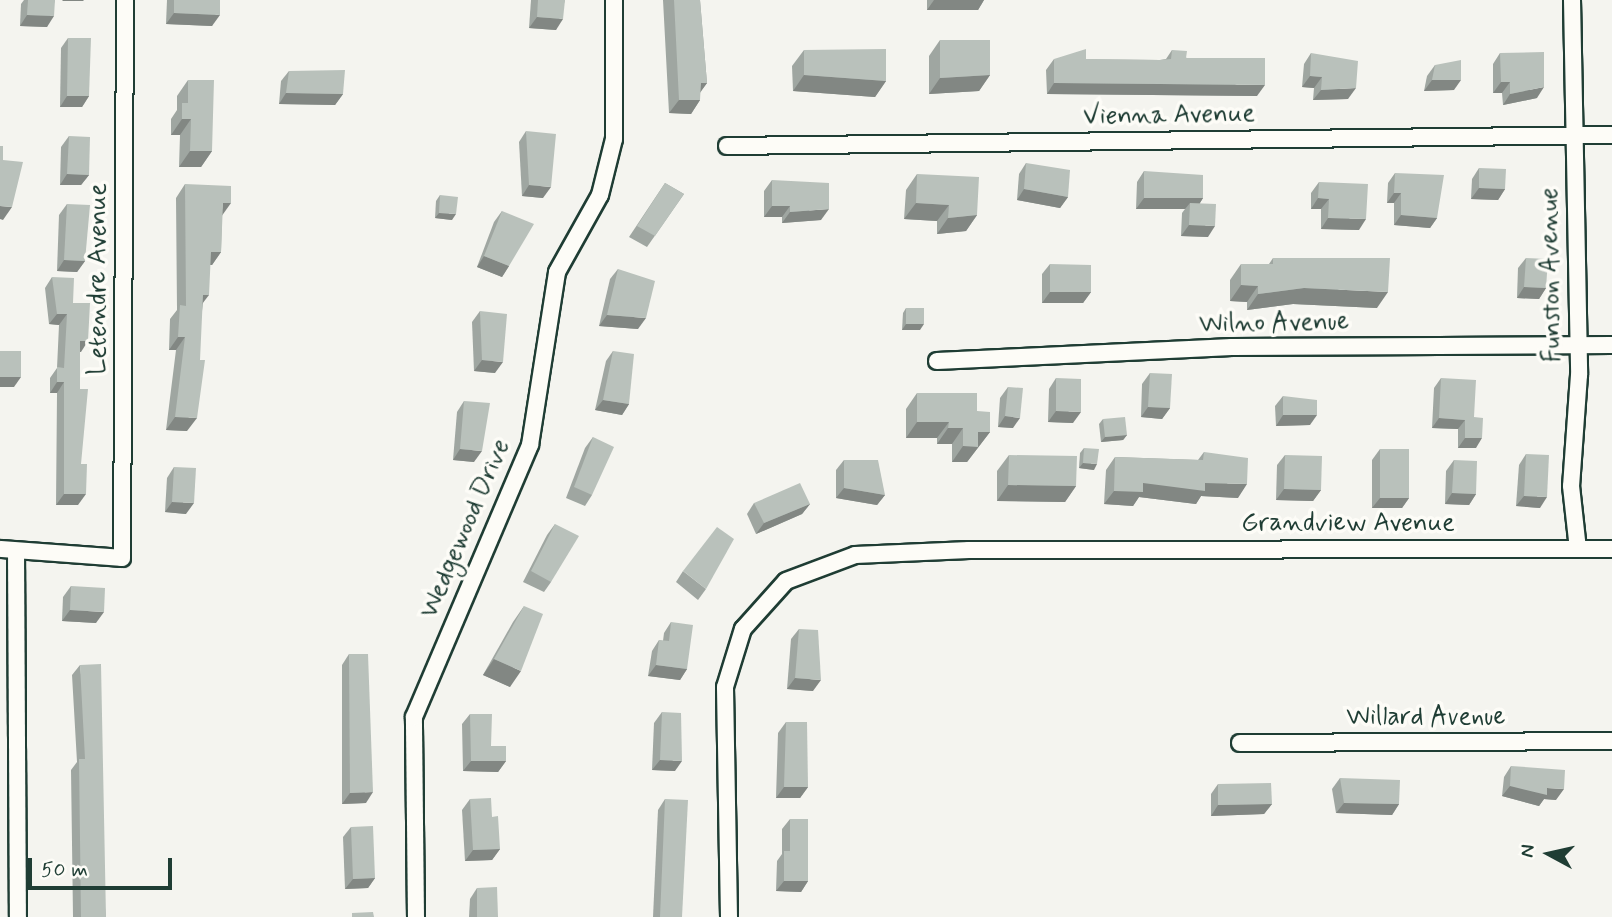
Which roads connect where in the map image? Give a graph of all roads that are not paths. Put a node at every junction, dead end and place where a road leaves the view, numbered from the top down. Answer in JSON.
{"nodes":[{"id":1,"x":125,"y":0,"type":"edge"},
{"id":2,"x":614,"y":0,"type":"edge"},
{"id":3,"x":1572,"y":0,"type":"edge"},
{"id":4,"x":1612,"y":135,"type":"edge"},
{"id":5,"x":1574,"y":136,"type":"junction"},
{"id":6,"x":727,"y":146,"type":"dead end"},
{"id":7,"x":1612,"y":345,"type":"edge"},
{"id":8,"x":1578,"y":346,"type":"junction"},
{"id":9,"x":937,"y":361,"type":"dead end"},
{"id":10,"x":1577,"y":549,"type":"junction"},
{"id":11,"x":1612,"y":549,"type":"edge"},
{"id":12,"x":8,"y":550,"type":"edge"},
{"id":13,"x":1612,"y":741,"type":"edge"},
{"id":14,"x":1240,"y":743,"type":"dead end"},
{"id":15,"x":18,"y":917,"type":"edge"},
{"id":16,"x":416,"y":917,"type":"edge"},
{"id":17,"x":729,"y":917,"type":"edge"}],
"edges":[{"from":1,"to":12,"type":"street","name":"Letendre Avenue"},
{"from":2,"to":16,"type":"street","name":"Wedgewood Drive"},
{"from":3,"to":5,"type":"street","name":"Funston Avenue"},
{"from":4,"to":5,"type":"street","name":"Vienna Avenue"},
{"from":5,"to":6,"type":"street","name":"Vienna Avenue"},
{"from":5,"to":8,"type":"street","name":"Funston Avenue"},
{"from":7,"to":8,"type":"street","name":"Wilno Avenue"},
{"from":8,"to":9,"type":"street","name":"Wilno Avenue"},
{"from":8,"to":10,"type":"street","name":"Funston Avenue"},
{"from":10,"to":11,"type":"street","name":"Grandview Avenue"},
{"from":10,"to":17,"type":"street","name":"Grandview Avenue"},
{"from":12,"to":15,"type":"street"},
{"from":13,"to":14,"type":"street","name":"Willard Avenue"}]}
